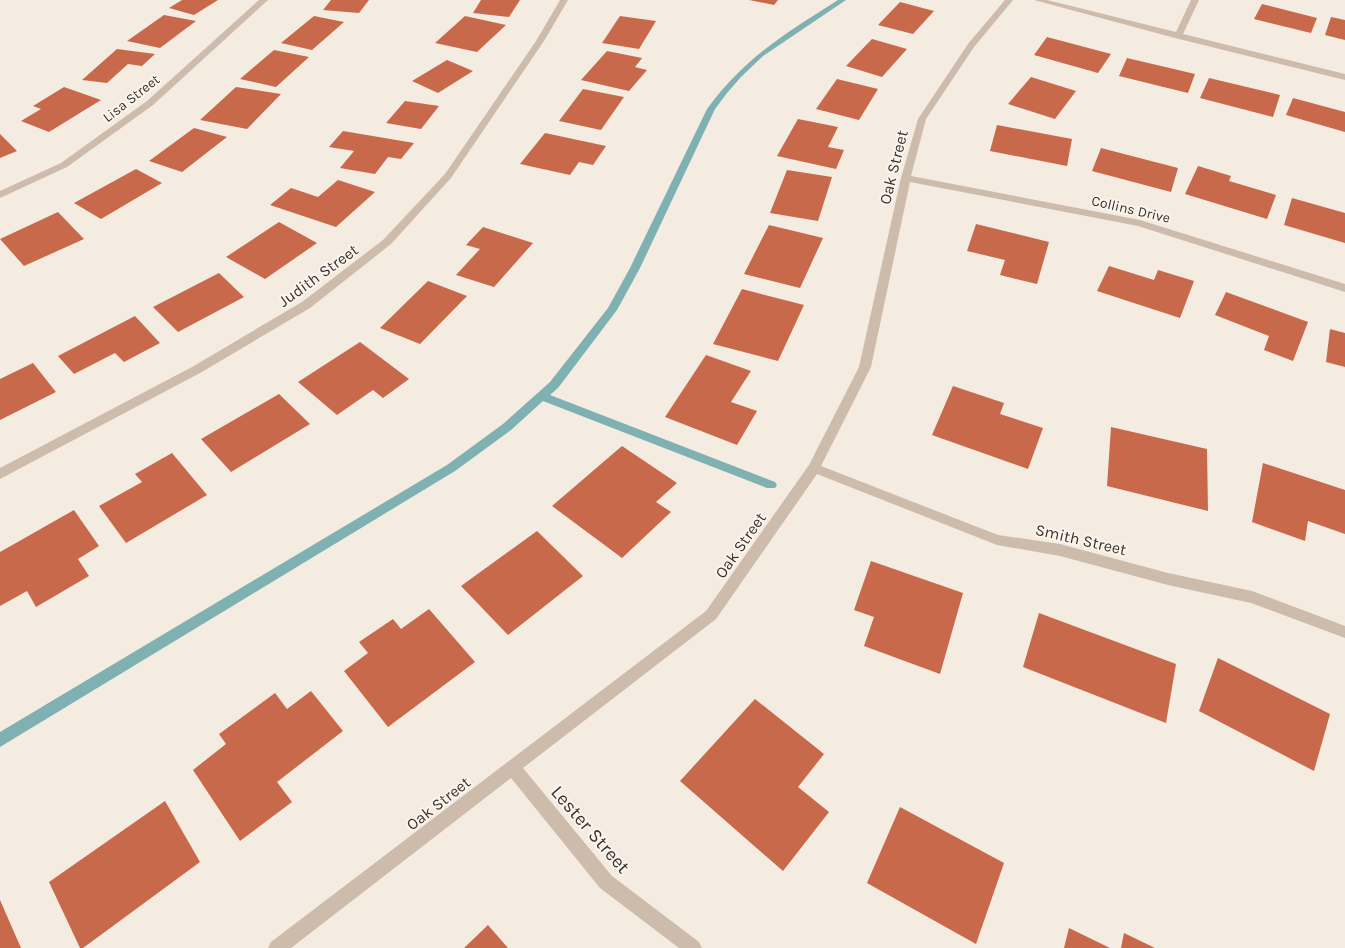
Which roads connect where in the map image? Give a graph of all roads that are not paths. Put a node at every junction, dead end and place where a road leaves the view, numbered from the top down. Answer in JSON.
{"nodes":[{"id":1,"x":264,"y":0,"type":"edge"},
{"id":2,"x":564,"y":0,"type":"edge"},
{"id":3,"x":1009,"y":0,"type":"edge"},
{"id":4,"x":1038,"y":0,"type":"edge"},
{"id":5,"x":1195,"y":0,"type":"edge"},
{"id":6,"x":1178,"y":36,"type":"junction"},
{"id":7,"x":1345,"y":78,"type":"edge"},
{"id":8,"x":906,"y":178,"type":"junction"},
{"id":9,"x":0,"y":195,"type":"edge"},
{"id":10,"x":1345,"y":288,"type":"edge"},
{"id":11,"x":814,"y":468,"type":"junction"},
{"id":12,"x":0,"y":474,"type":"edge"},
{"id":13,"x":1345,"y":632,"type":"edge"},
{"id":14,"x":512,"y":767,"type":"junction"},
{"id":15,"x":277,"y":948,"type":"edge"},
{"id":16,"x":692,"y":948,"type":"edge"}],
"edges":[{"from":1,"to":9,"type":"street","name":"Lisa Street"},
{"from":2,"to":12,"type":"street","name":"Judith Street"},
{"from":3,"to":8,"type":"street","name":"Oak Street"},
{"from":4,"to":6,"type":"street"},
{"from":5,"to":6,"type":"street"},
{"from":6,"to":7,"type":"street"},
{"from":8,"to":10,"type":"street","name":"Collins Drive"},
{"from":8,"to":11,"type":"street","name":"Oak Street"},
{"from":11,"to":13,"type":"street","name":"Smith Street"},
{"from":11,"to":14,"type":"street","name":"Oak Street"},
{"from":14,"to":15,"type":"street","name":"Oak Street"},
{"from":14,"to":16,"type":"street","name":"Lester Street"}]}
